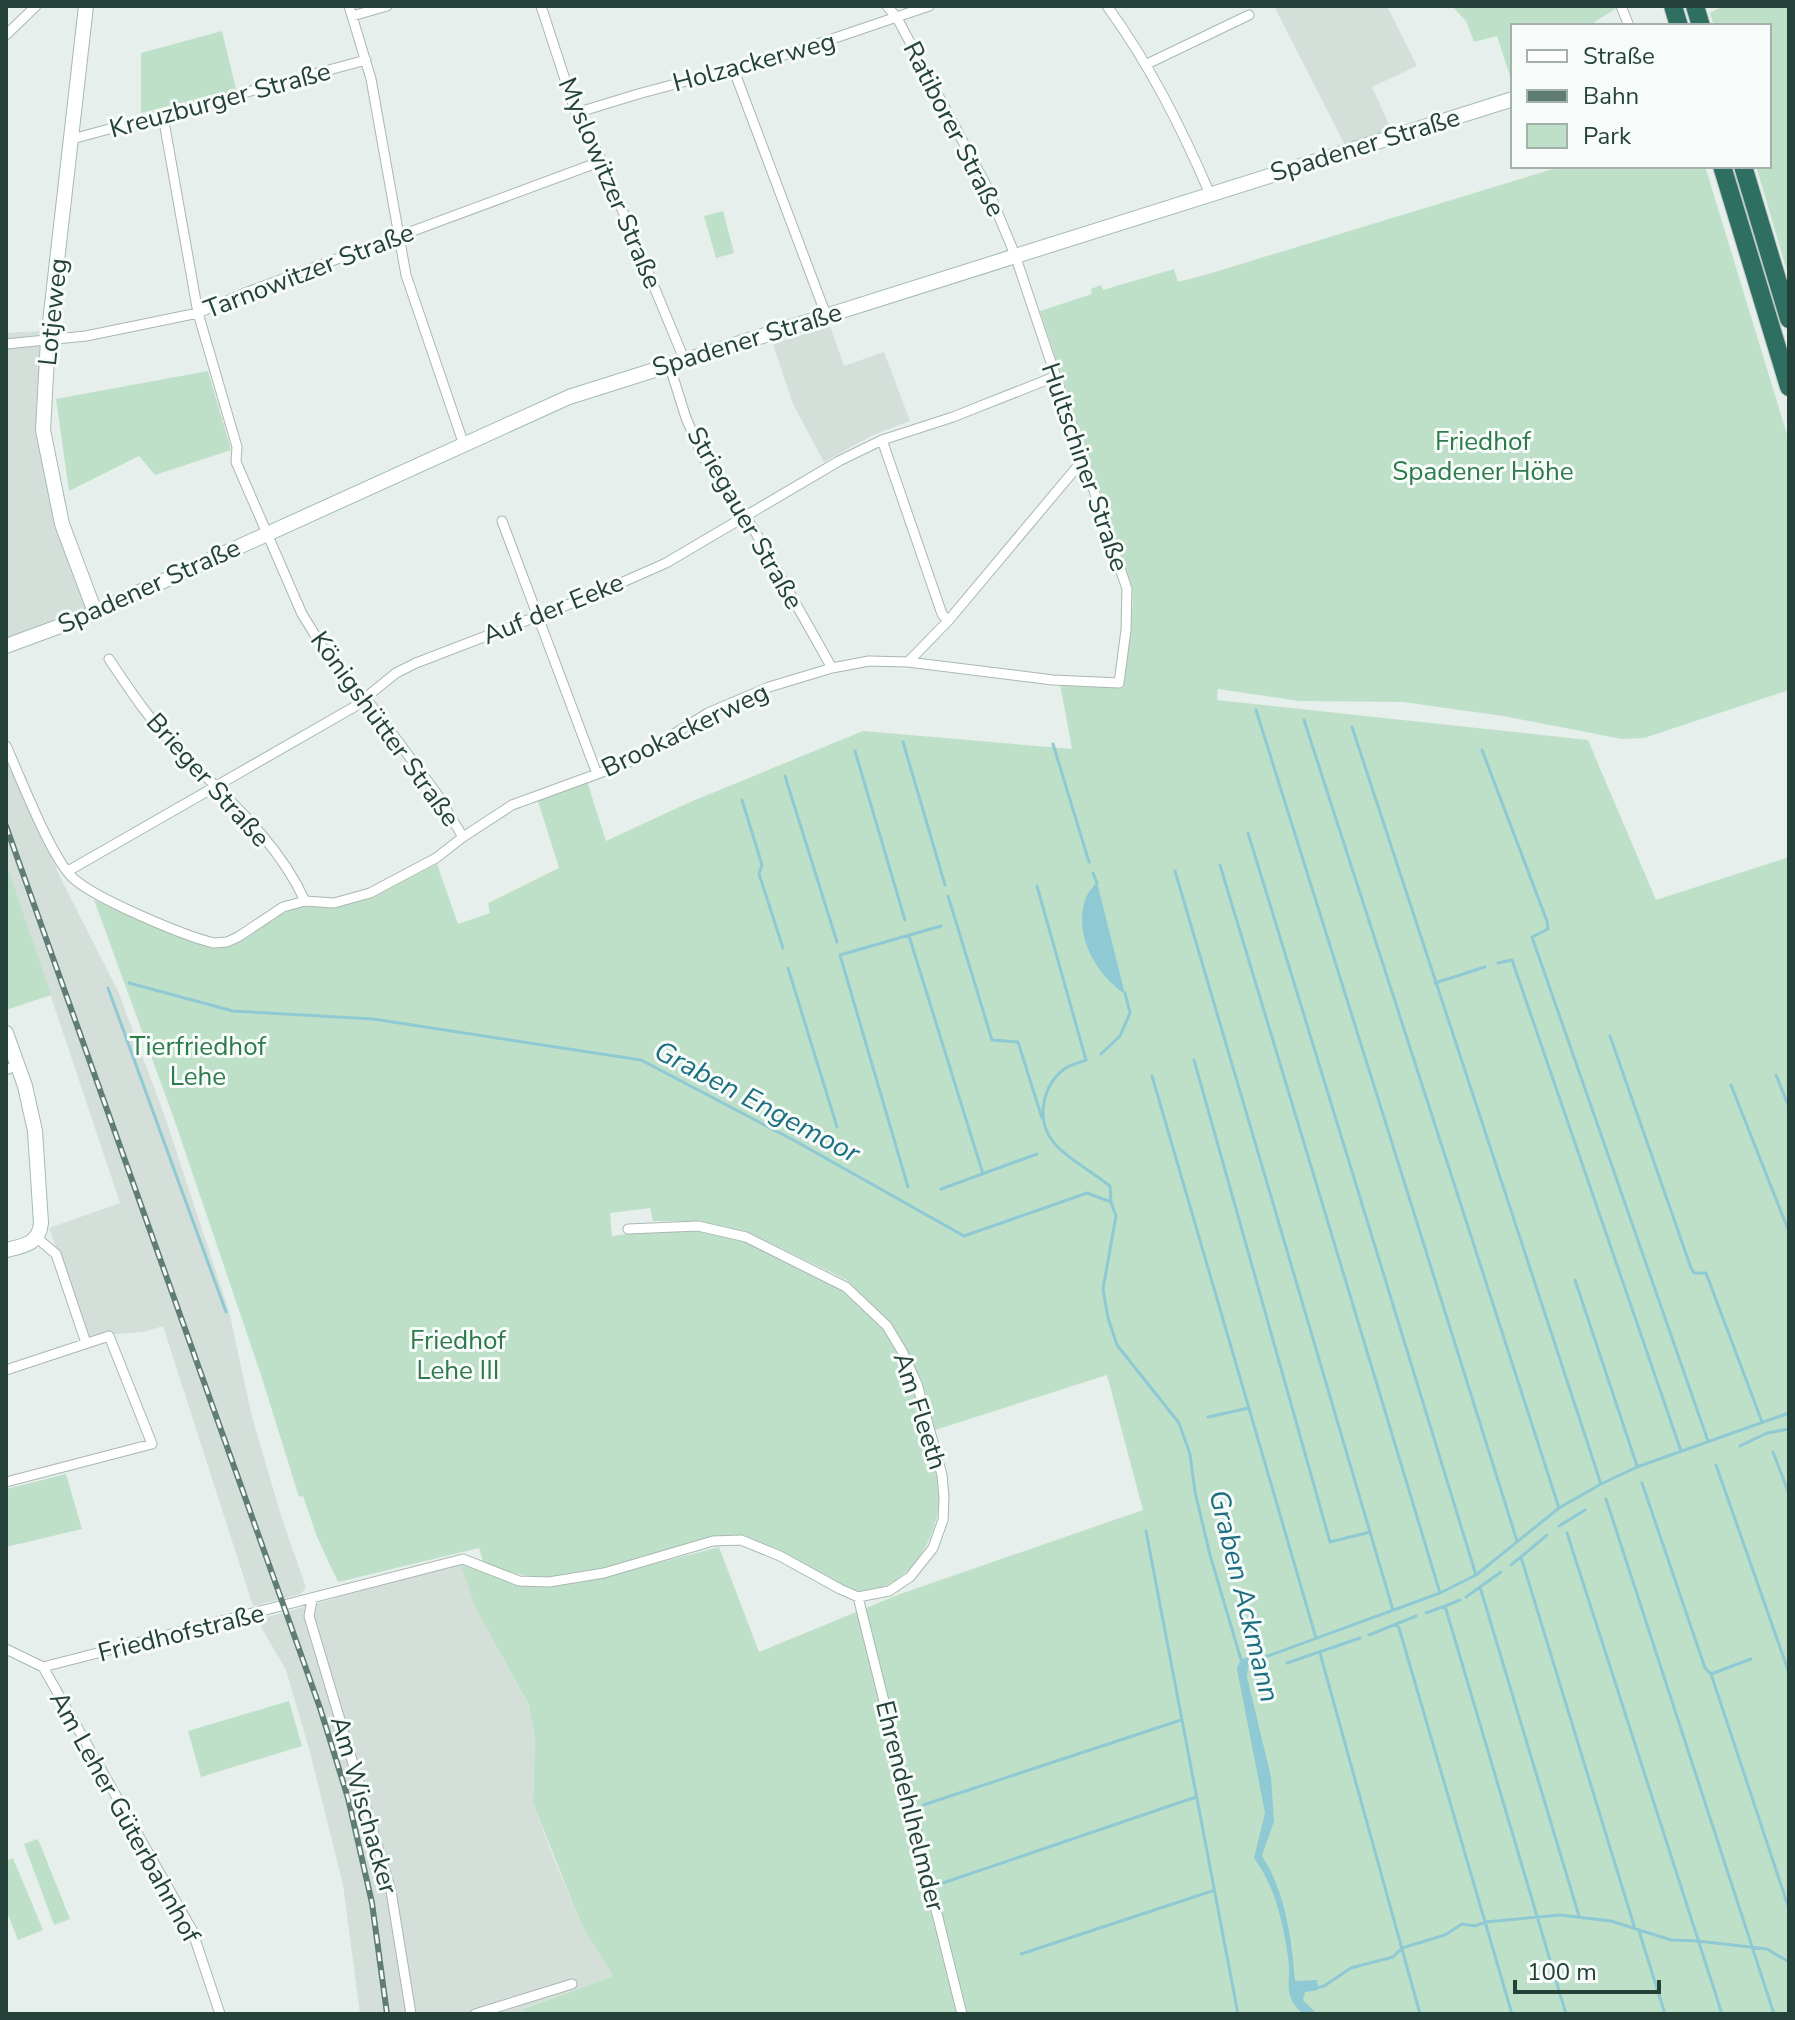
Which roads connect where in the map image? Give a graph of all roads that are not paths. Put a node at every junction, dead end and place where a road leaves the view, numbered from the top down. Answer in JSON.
{"nodes":[{"id":1,"x":36,"y":6,"type":"edge"},
{"id":2,"x":86,"y":6,"type":"edge"},
{"id":3,"x":387,"y":6,"type":"edge"},
{"id":4,"x":541,"y":6,"type":"edge"},
{"id":5,"x":887,"y":6,"type":"edge"},
{"id":6,"x":929,"y":6,"type":"edge"},
{"id":7,"x":1107,"y":6,"type":"edge"},
{"id":8,"x":1704,"y":6,"type":"edge"},
{"id":9,"x":351,"y":11,"type":"edge"},
{"id":10,"x":1249,"y":15,"type":"dead end"},
{"id":11,"x":897,"y":18,"type":"junction"},
{"id":12,"x":1674,"y":24,"type":"edge"},
{"id":13,"x":6,"y":35,"type":"edge"},
{"id":14,"x":366,"y":60,"type":"junction"},
{"id":15,"x":1147,"y":64,"type":"junction"},
{"id":16,"x":733,"y":68,"type":"junction"},
{"id":17,"x":1511,"y":100,"type":"edge"},
{"id":18,"x":576,"y":113,"type":"junction"},
{"id":19,"x":163,"y":116,"type":"junction"},
{"id":20,"x":72,"y":139,"type":"junction"},
{"id":21,"x":602,"y":161,"type":"junction"},
{"id":22,"x":1723,"y":168,"type":"edge"},
{"id":23,"x":1744,"y":168,"type":"edge"},
{"id":24,"x":1210,"y":194,"type":"junction"},
{"id":25,"x":400,"y":237,"type":"junction"},
{"id":26,"x":1015,"y":255,"type":"junction"},
{"id":27,"x":198,"y":313,"type":"junction"},
{"id":28,"x":826,"y":315,"type":"junction"},
{"id":29,"x":1789,"y":319,"type":"edge"},
{"id":30,"x":48,"y":340,"type":"junction"},
{"id":31,"x":6,"y":344,"type":"edge"},
{"id":32,"x":684,"y":359,"type":"junction"},
{"id":33,"x":669,"y":364,"type":"junction"},
{"id":34,"x":1054,"y":377,"type":"junction"},
{"id":35,"x":1789,"y":387,"type":"edge"},
{"id":36,"x":882,"y":440,"type":"junction"},
{"id":37,"x":464,"y":445,"type":"junction"},
{"id":38,"x":1084,"y":465,"type":"junction"},
{"id":39,"x":744,"y":518,"type":"junction"},
{"id":40,"x":502,"y":521,"type":"dead end"},
{"id":41,"x":265,"y":534,"type":"junction"},
{"id":42,"x":95,"y":612,"type":"junction"},
{"id":43,"x":539,"y":616,"type":"junction"},
{"id":44,"x":948,"y":621,"type":"junction"},
{"id":45,"x":6,"y":646,"type":"edge"},
{"id":46,"x":109,"y":659,"type":"dead end"},
{"id":47,"x":908,"y":662,"type":"junction"},
{"id":48,"x":832,"y":668,"type":"junction"},
{"id":49,"x":1119,"y":683,"type":"joint"},
{"id":50,"x":364,"y":697,"type":"junction"},
{"id":51,"x":6,"y":746,"type":"edge"},
{"id":52,"x":597,"y":774,"type":"junction"},
{"id":53,"x":218,"y":786,"type":"junction"},
{"id":54,"x":463,"y":837,"type":"junction"},
{"id":55,"x":68,"y":871,"type":"junction"},
{"id":56,"x":305,"y":901,"type":"junction"},
{"id":57,"x":6,"y":1033,"type":"edge"},
{"id":58,"x":12,"y":1067,"type":"edge"},
{"id":59,"x":628,"y":1229,"type":"dead end"},
{"id":60,"x":37,"y":1238,"type":"junction"},
{"id":61,"x":6,"y":1250,"type":"edge"},
{"id":62,"x":86,"y":1343,"type":"junction"},
{"id":63,"x":6,"y":1354,"type":"edge"},
{"id":64,"x":8,"y":1369,"type":"edge"},
{"id":65,"x":6,"y":1482,"type":"edge"},
{"id":66,"x":858,"y":1597,"type":"junction"},
{"id":67,"x":312,"y":1600,"type":"junction"},
{"id":68,"x":6,"y":1649,"type":"edge"},
{"id":69,"x":43,"y":1667,"type":"junction"},
{"id":70,"x":572,"y":1984,"type":"dead end"},
{"id":71,"x":220,"y":2014,"type":"edge"},
{"id":72,"x":411,"y":2014,"type":"edge"},
{"id":73,"x":475,"y":2014,"type":"edge"},
{"id":74,"x":962,"y":2014,"type":"edge"}],
"edges":[{"from":1,"to":13,"type":"street"},
{"from":2,"to":20,"type":"street","name":"Lotjeweg"},
{"from":3,"to":9,"type":"street"},
{"from":4,"to":18,"type":"street","name":"Myslowitzer Straße"},
{"from":5,"to":11,"type":"street","name":"Ratiborer Straße"},
{"from":6,"to":11,"type":"street","name":"Holzackerweg"},
{"from":7,"to":15,"type":"street"},
{"from":8,"to":12,"type":"street"},
{"from":9,"to":14,"type":"street"},
{"from":10,"to":15,"type":"street"},
{"from":11,"to":16,"type":"street","name":"Holzackerweg"},
{"from":11,"to":26,"type":"street","name":"Ratiborer Straße"},
{"from":14,"to":19,"type":"street","name":"Kreuzburger Straße"},
{"from":14,"to":25,"type":"street"},
{"from":15,"to":24,"type":"street"},
{"from":16,"to":18,"type":"street","name":"Holzackerweg"},
{"from":16,"to":28,"type":"street"},
{"from":17,"to":24,"type":"street","name":"Spadener Straße"},
{"from":18,"to":21,"type":"street","name":"Myslowitzer Straße"},
{"from":19,"to":20,"type":"street","name":"Kreuzburger Straße"},
{"from":19,"to":27,"type":"street","name":"Königshütter Straße"},
{"from":20,"to":30,"type":"street","name":"Lotjeweg"},
{"from":21,"to":25,"type":"street","name":"Tarnowitzer Straße"},
{"from":21,"to":32,"type":"street","name":"Myslowitzer Straße"},
{"from":22,"to":35,"type":"highway"},
{"from":23,"to":29,"type":"highway"},
{"from":24,"to":26,"type":"street","name":"Spadener Straße"},
{"from":25,"to":27,"type":"street","name":"Tarnowitzer Straße"},
{"from":25,"to":37,"type":"street"},
{"from":26,"to":28,"type":"street","name":"Spadener Straße"},
{"from":26,"to":34,"type":"street","name":"Hultschiner Straße"},
{"from":27,"to":30,"type":"street","name":"Tarnowitzer Straße"},
{"from":27,"to":41,"type":"street","name":"Königshütter Straße"},
{"from":28,"to":32,"type":"street","name":"Spadener Straße"},
{"from":30,"to":31,"type":"street","name":"Tarnowitzer Straße"},
{"from":30,"to":42,"type":"street","name":"Lotjeweg"},
{"from":32,"to":33,"type":"street","name":"Spadener Straße"},
{"from":33,"to":37,"type":"street","name":"Spadener Straße"},
{"from":33,"to":39,"type":"street","name":"Striegauer Straße"},
{"from":34,"to":36,"type":"street","name":"Auf der Eeke"},
{"from":34,"to":38,"type":"street","name":"Hultschiner Straße"},
{"from":36,"to":39,"type":"street","name":"Auf der Eeke"},
{"from":36,"to":44,"type":"street"},
{"from":37,"to":41,"type":"street","name":"Spadener Straße"},
{"from":38,"to":44,"type":"street"},
{"from":38,"to":49,"type":"street","name":"Hultschiner Straße"},
{"from":39,"to":43,"type":"street","name":"Auf der Eeke"},
{"from":39,"to":48,"type":"street","name":"Striegauer Straße"},
{"from":40,"to":43,"type":"street"},
{"from":41,"to":42,"type":"street","name":"Spadener Straße"},
{"from":41,"to":50,"type":"street","name":"Königshütter Straße"},
{"from":42,"to":45,"type":"street","name":"Spadener Straße"},
{"from":43,"to":50,"type":"street","name":"Auf der Eeke"},
{"from":43,"to":52,"type":"street"},
{"from":44,"to":47,"type":"street"},
{"from":46,"to":53,"type":"street","name":"Brieger Straße"},
{"from":47,"to":48,"type":"street","name":"Brookackerweg"},
{"from":47,"to":49,"type":"street","name":"Brookackerweg"},
{"from":48,"to":52,"type":"street","name":"Brookackerweg"},
{"from":50,"to":53,"type":"street","name":"Auf der Eeke"},
{"from":50,"to":54,"type":"street","name":"Königshütter Straße"},
{"from":51,"to":55,"type":"street"},
{"from":52,"to":54,"type":"street","name":"Brookackerweg"},
{"from":53,"to":55,"type":"street","name":"Auf der Eeke"},
{"from":53,"to":56,"type":"street","name":"Brieger Straße"},
{"from":54,"to":56,"type":"street","name":"Brookackerweg"},
{"from":55,"to":56,"type":"street","name":"Brookackerweg"},
{"from":57,"to":58,"type":"street"},
{"from":58,"to":60,"type":"street"},
{"from":59,"to":66,"type":"street","name":"Am Fleeth"},
{"from":60,"to":61,"type":"street"},
{"from":60,"to":62,"type":"street"},
{"from":62,"to":64,"type":"street"},
{"from":62,"to":65,"type":"street"},
{"from":63,"to":64,"type":"street"},
{"from":66,"to":67,"type":"street"},
{"from":66,"to":74,"type":"street","name":"Ehrendehlhelmder"},
{"from":67,"to":69,"type":"street","name":"Friedhofstraße"},
{"from":67,"to":72,"type":"street","name":"Am Wischacker"},
{"from":68,"to":69,"type":"street"},
{"from":69,"to":71,"type":"street","name":"Am Leher Güterbahnhof"},
{"from":70,"to":73,"type":"street"}]}
